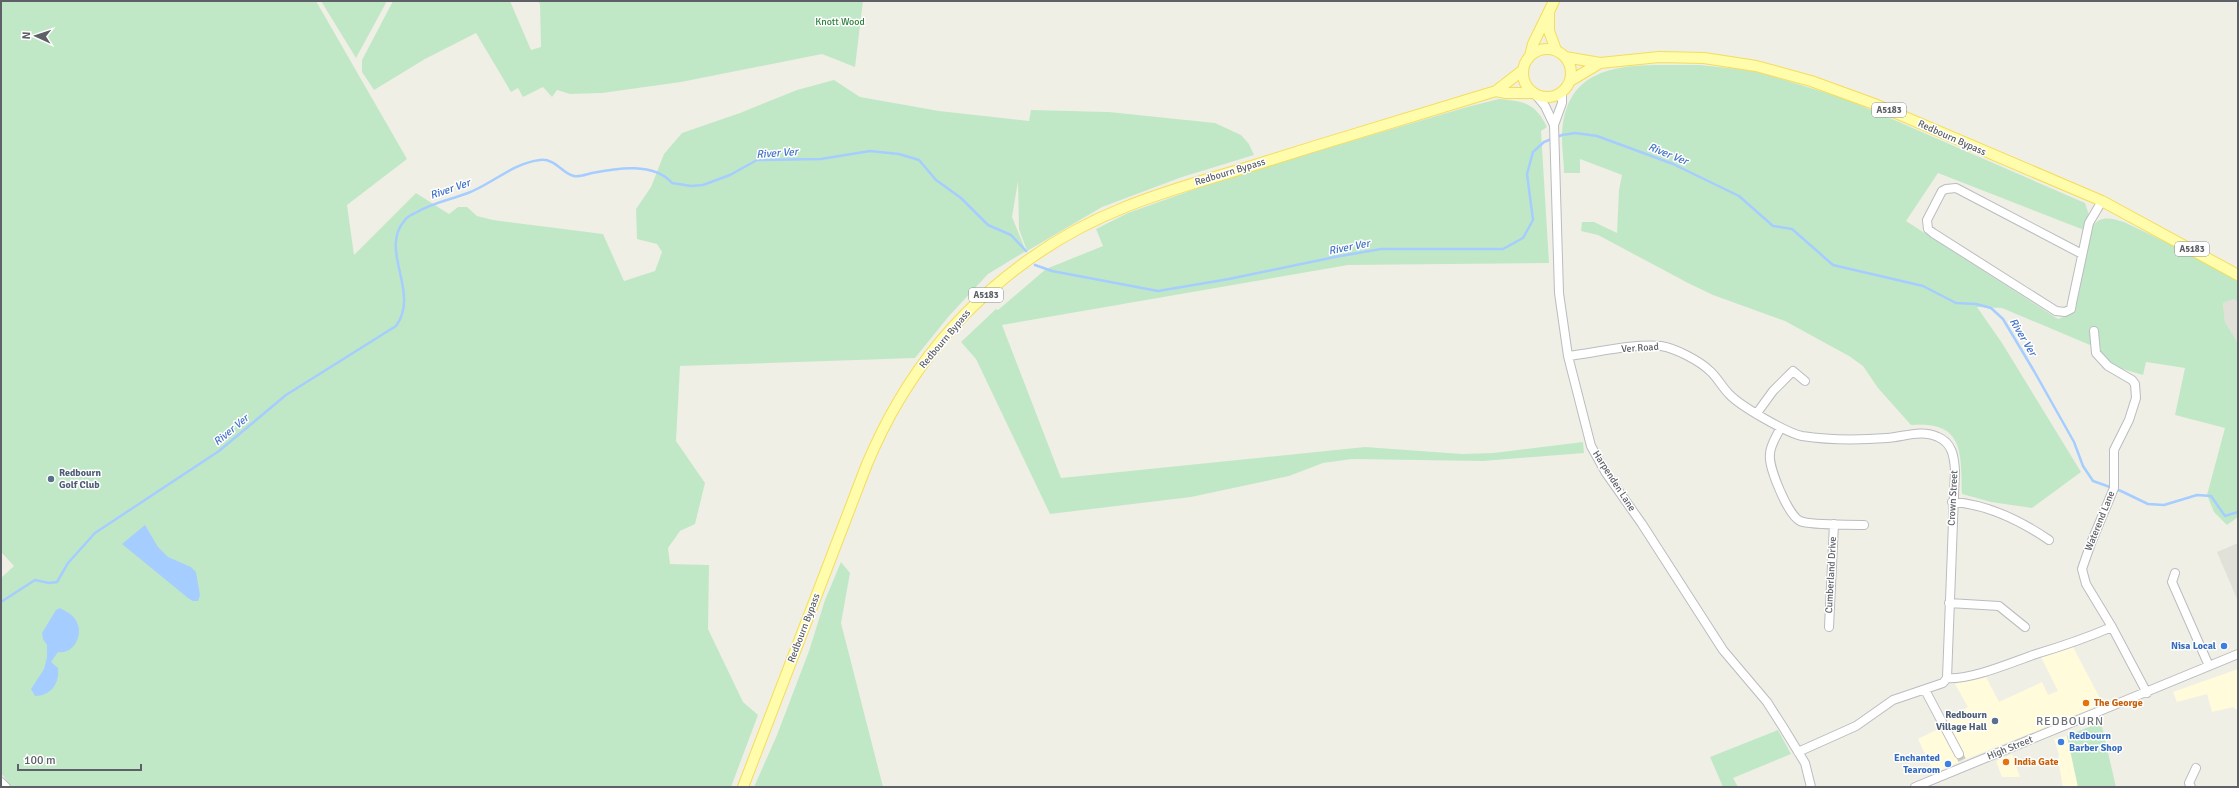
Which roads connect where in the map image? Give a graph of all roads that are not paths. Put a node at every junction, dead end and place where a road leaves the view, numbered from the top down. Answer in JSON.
{"nodes":[{"id":1,"x":1554,"y":1,"type":"edge"},
{"id":2,"x":1549,"y":13,"type":"junction"},
{"id":3,"x":1556,"y":50,"type":"junction"},
{"id":4,"x":1530,"y":56,"type":"junction"},
{"id":5,"x":1565,"y":57,"type":"junction"},
{"id":6,"x":1600,"y":64,"type":"junction"},
{"id":7,"x":1523,"y":70,"type":"junction"},
{"id":8,"x":1570,"y":80,"type":"junction"},
{"id":9,"x":1496,"y":91,"type":"junction"},
{"id":10,"x":1562,"y":92,"type":"junction"},
{"id":11,"x":1535,"y":94,"type":"junction"},
{"id":12,"x":1554,"y":125,"type":"junction"},
{"id":13,"x":2102,"y":201,"type":"junction"},
{"id":14,"x":2082,"y":254,"type":"junction"},
{"id":15,"x":2238,"y":275,"type":"edge"},
{"id":16,"x":2094,"y":331,"type":"dead end"},
{"id":17,"x":1568,"y":356,"type":"junction"},
{"id":18,"x":1804,"y":381,"type":"dead end"},
{"id":19,"x":1757,"y":413,"type":"junction"},
{"id":20,"x":1780,"y":429,"type":"junction"},
{"id":21,"x":1952,"y":502,"type":"junction"},
{"id":22,"x":1834,"y":524,"type":"junction"},
{"id":23,"x":1864,"y":525,"type":"dead end"},
{"id":24,"x":2049,"y":540,"type":"dead end"},
{"id":25,"x":2175,"y":574,"type":"dead end"},
{"id":26,"x":1949,"y":603,"type":"junction"},
{"id":27,"x":1829,"y":627,"type":"dead end"},
{"id":28,"x":2025,"y":627,"type":"dead end"},
{"id":29,"x":2112,"y":627,"type":"junction"},
{"id":30,"x":2238,"y":654,"type":"edge"},
{"id":31,"x":2209,"y":666,"type":"junction"},
{"id":32,"x":1947,"y":678,"type":"junction"},
{"id":33,"x":1925,"y":690,"type":"junction"},
{"id":34,"x":2147,"y":693,"type":"junction"},
{"id":35,"x":1798,"y":752,"type":"junction"},
{"id":36,"x":1962,"y":760,"type":"junction"},
{"id":37,"x":2196,"y":768,"type":"dead end"},
{"id":38,"x":1,"y":782,"type":"edge"},
{"id":39,"x":6,"y":787,"type":"edge"},
{"id":40,"x":743,"y":787,"type":"edge"},
{"id":41,"x":1812,"y":787,"type":"edge"},
{"id":42,"x":1915,"y":787,"type":"edge"},
{"id":43,"x":2191,"y":787,"type":"edge"}],
"edges":[{"from":1,"to":2,"type":"main road"},
{"from":2,"to":3,"type":"main road"},
{"from":2,"to":4,"type":"main road"},
{"from":3,"to":4,"type":"main road"},
{"from":3,"to":5,"type":"main road"},
{"from":4,"to":7,"type":"main road"},
{"from":5,"to":6,"type":"main road","name":"Redbourn Bypass","number":"A5183"},
{"from":5,"to":8,"type":"main road"},
{"from":6,"to":8,"type":"main road","name":"Redbourn Bypass","number":"A5183"},
{"from":6,"to":13,"type":"main road","name":"Redbourn Bypass","number":"A5183"},
{"from":7,"to":9,"type":"main road","name":"Redbourn Bypass","number":"A5183"},
{"from":7,"to":11,"type":"main road"},
{"from":8,"to":10,"type":"main road"},
{"from":9,"to":11,"type":"main road","name":"Redbourn Bypass","number":"A5183"},
{"from":9,"to":40,"type":"main road","name":"Redbourn Bypass","number":"A5183"},
{"from":10,"to":11,"type":"main road"},
{"from":10,"to":12,"type":"street","name":"Harpenden Lane"},
{"from":11,"to":12,"type":"street","name":"Harpenden Lane"},
{"from":12,"to":17,"type":"street","name":"Harpenden Lane"},
{"from":13,"to":14,"type":"street"},
{"from":13,"to":15,"type":"main road","name":"Redbourn Bypass","number":"A5183"},
{"from":14,"to":14,"type":"street"},
{"from":16,"to":29,"type":"street","name":"Waterend Lane"},
{"from":17,"to":19,"type":"street","name":"Ver Road"},
{"from":17,"to":35,"type":"street","name":"Harpenden Lane"},
{"from":18,"to":19,"type":"street"},
{"from":19,"to":20,"type":"street","name":"Ver Road"},
{"from":20,"to":21,"type":"street","name":"Crown Street"},
{"from":20,"to":22,"type":"street","name":"Cumberland Drive"},
{"from":21,"to":24,"type":"street"},
{"from":21,"to":26,"type":"street","name":"Crown Street"},
{"from":22,"to":23,"type":"street","name":"Cumberland Drive"},
{"from":22,"to":27,"type":"street","name":"Cumberland Drive"},
{"from":25,"to":31,"type":"street"},
{"from":26,"to":28,"type":"street"},
{"from":26,"to":32,"type":"street","name":"Crown Street"},
{"from":29,"to":32,"type":"street"},
{"from":29,"to":34,"type":"street","name":"Waterend Lane"},
{"from":30,"to":31,"type":"street","name":"High Street"},
{"from":31,"to":34,"type":"street","name":"High Street"},
{"from":32,"to":33,"type":"street"},
{"from":33,"to":35,"type":"street"},
{"from":33,"to":36,"type":"street"},
{"from":34,"to":36,"type":"street","name":"High Street"},
{"from":35,"to":41,"type":"street","name":"Harpenden Lane"},
{"from":36,"to":42,"type":"street","name":"High Street"},
{"from":37,"to":43,"type":"street"},
{"from":38,"to":39,"type":"street"}]}
